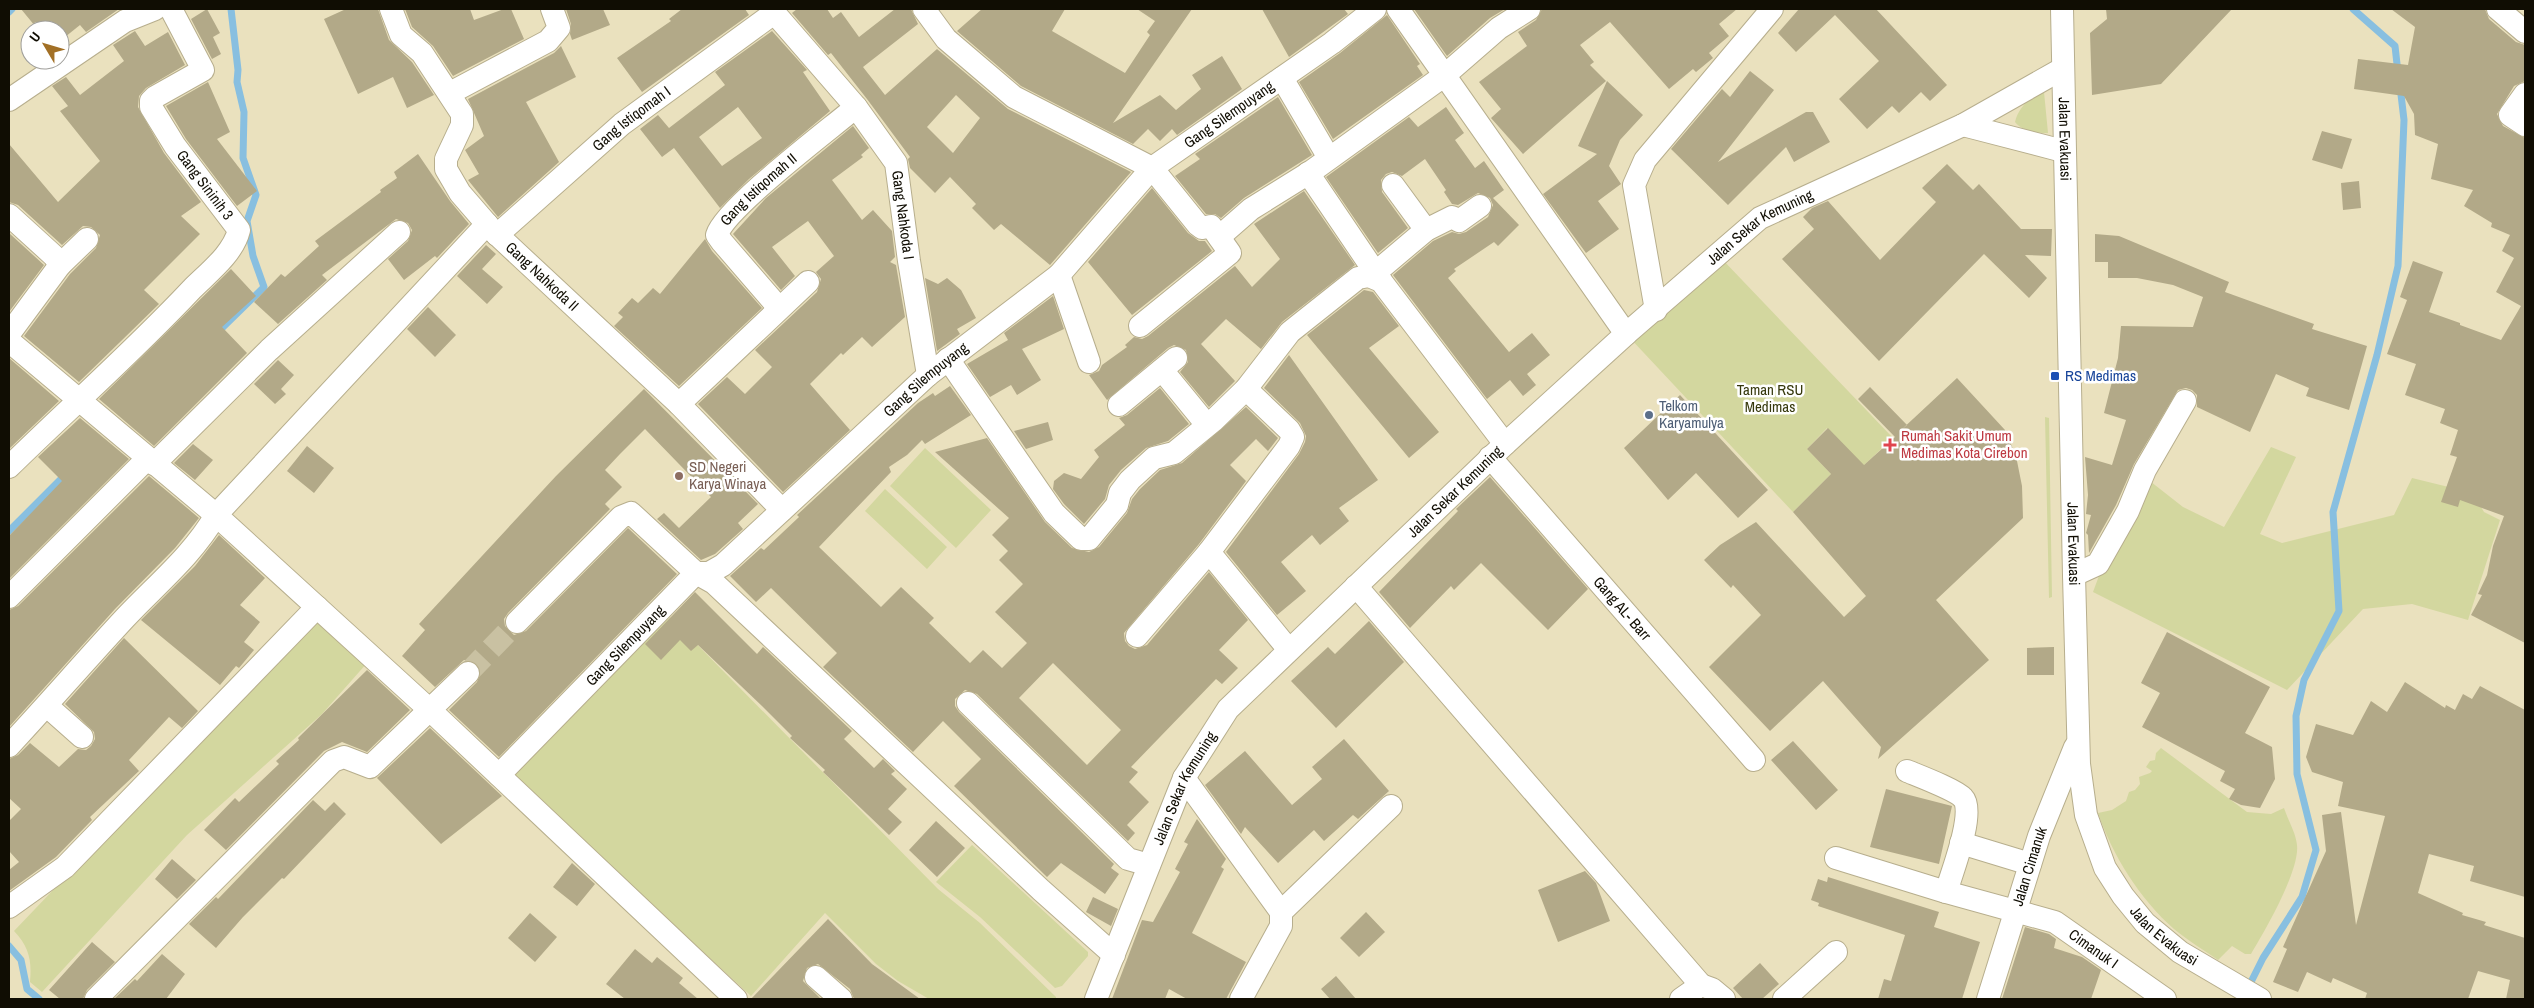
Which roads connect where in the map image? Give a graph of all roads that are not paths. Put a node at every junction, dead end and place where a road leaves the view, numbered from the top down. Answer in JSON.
{"nodes":[{"id":1,"x":155,"y":9,"type":"edge"},
{"id":2,"x":171,"y":9,"type":"edge"},
{"id":3,"x":391,"y":9,"type":"edge"},
{"id":4,"x":552,"y":9,"type":"edge"},
{"id":5,"x":924,"y":9,"type":"edge"},
{"id":6,"x":1376,"y":9,"type":"edge"},
{"id":7,"x":1398,"y":9,"type":"edge"},
{"id":8,"x":1529,"y":9,"type":"edge"},
{"id":9,"x":1770,"y":9,"type":"edge"},
{"id":10,"x":2062,"y":9,"type":"edge"},
{"id":11,"x":2498,"y":9,"type":"edge"},
{"id":12,"x":773,"y":11,"type":"edge"},
{"id":13,"x":2525,"y":32,"type":"edge"},
{"id":14,"x":2062,"y":69,"type":"junction"},
{"id":15,"x":1445,"y":75,"type":"junction"},
{"id":16,"x":1282,"y":78,"type":"junction"},
{"id":17,"x":450,"y":93,"type":"junction"},
{"id":18,"x":2525,"y":94,"type":"edge"},
{"id":19,"x":9,"y":100,"type":"edge"},
{"id":20,"x":856,"y":107,"type":"junction"},
{"id":21,"x":2518,"y":120,"type":"edge"},
{"id":22,"x":1963,"y":126,"type":"junction"},
{"id":23,"x":2063,"y":151,"type":"junction"},
{"id":24,"x":1329,"y":158,"type":"junction"},
{"id":25,"x":1152,"y":168,"type":"junction"},
{"id":26,"x":1308,"y":173,"type":"junction"},
{"id":27,"x":1393,"y":185,"type":"dead end"},
{"id":28,"x":1480,"y":206,"type":"dead end"},
{"id":29,"x":9,"y":215,"type":"edge"},
{"id":30,"x":492,"y":229,"type":"junction"},
{"id":31,"x":1426,"y":230,"type":"junction"},
{"id":32,"x":399,"y":232,"type":"dead end"},
{"id":33,"x":1219,"y":237,"type":"junction"},
{"id":34,"x":87,"y":239,"type":"dead end"},
{"id":35,"x":60,"y":265,"type":"junction"},
{"id":36,"x":1059,"y":275,"type":"junction"},
{"id":37,"x":1378,"y":277,"type":"junction"},
{"id":38,"x":808,"y":282,"type":"dead end"},
{"id":39,"x":779,"y":308,"type":"junction"},
{"id":40,"x":1656,"y":310,"type":"junction"},
{"id":41,"x":1140,"y":326,"type":"dead end"},
{"id":42,"x":9,"y":334,"type":"edge"},
{"id":43,"x":1626,"y":334,"type":"junction"},
{"id":44,"x":9,"y":341,"type":"edge"},
{"id":45,"x":948,"y":359,"type":"junction"},
{"id":46,"x":1089,"y":362,"type":"dead end"},
{"id":47,"x":928,"y":375,"type":"junction"},
{"id":48,"x":1246,"y":389,"type":"junction"},
{"id":49,"x":79,"y":399,"type":"junction"},
{"id":50,"x":2185,"y":401,"type":"dead end"},
{"id":51,"x":679,"y":404,"type":"junction"},
{"id":52,"x":1119,"y":405,"type":"dead end"},
{"id":53,"x":1207,"y":425,"type":"junction"},
{"id":54,"x":1497,"y":450,"type":"junction"},
{"id":55,"x":150,"y":462,"type":"junction"},
{"id":56,"x":9,"y":467,"type":"edge"},
{"id":57,"x":782,"y":510,"type":"junction"},
{"id":58,"x":216,"y":516,"type":"junction"},
{"id":59,"x":1209,"y":552,"type":"junction"},
{"id":60,"x":696,"y":573,"type":"junction"},
{"id":61,"x":2074,"y":574,"type":"junction"},
{"id":62,"x":1356,"y":586,"type":"junction"},
{"id":63,"x":9,"y":597,"type":"edge"},
{"id":64,"x":317,"y":607,"type":"junction"},
{"id":65,"x":517,"y":622,"type":"tunnel mouth"},
{"id":66,"x":1137,"y":636,"type":"dead end"},
{"id":67,"x":1289,"y":650,"type":"junction"},
{"id":68,"x":468,"y":673,"type":"tunnel mouth"},
{"id":69,"x":968,"y":703,"type":"dead end"},
{"id":70,"x":47,"y":706,"type":"junction"},
{"id":71,"x":431,"y":711,"type":"junction"},
{"id":72,"x":2079,"y":736,"type":"junction"},
{"id":73,"x":82,"y":737,"type":"dead end"},
{"id":74,"x":9,"y":746,"type":"edge"},
{"id":75,"x":1754,"y":760,"type":"dead end"},
{"id":76,"x":1907,"y":770,"type":"dead end"},
{"id":77,"x":499,"y":775,"type":"junction"},
{"id":78,"x":1184,"y":778,"type":"junction"},
{"id":79,"x":1391,"y":806,"type":"dead end"},
{"id":80,"x":1961,"y":843,"type":"junction"},
{"id":81,"x":1836,"y":858,"type":"dead end"},
{"id":82,"x":2030,"y":864,"type":"junction"},
{"id":83,"x":1149,"y":865,"type":"junction"},
{"id":84,"x":1946,"y":892,"type":"junction"},
{"id":85,"x":9,"y":907,"type":"edge"},
{"id":86,"x":2016,"y":910,"type":"junction"},
{"id":87,"x":1282,"y":912,"type":"junction"},
{"id":88,"x":1836,"y":952,"type":"dead end"},
{"id":89,"x":1114,"y":955,"type":"junction"},
{"id":90,"x":816,"y":977,"type":"dead end"},
{"id":91,"x":1701,"y":985,"type":"junction"},
{"id":92,"x":96,"y":999,"type":"edge"},
{"id":93,"x":736,"y":999,"type":"edge"},
{"id":94,"x":841,"y":999,"type":"edge"},
{"id":95,"x":1096,"y":999,"type":"edge"},
{"id":96,"x":1242,"y":999,"type":"edge"},
{"id":97,"x":1681,"y":999,"type":"edge"},
{"id":98,"x":1724,"y":999,"type":"edge"},
{"id":99,"x":1784,"y":999,"type":"edge"},
{"id":100,"x":1988,"y":999,"type":"edge"},
{"id":101,"x":2165,"y":999,"type":"edge"},
{"id":102,"x":2260,"y":999,"type":"edge"}],
"edges":[{"from":1,"to":19,"type":"street"},
{"from":2,"to":49,"type":"street","name":"Gang Sininih 3"},
{"from":3,"to":17,"type":"street","name":"Gang Nahkoda II"},
{"from":4,"to":17,"type":"street"},
{"from":5,"to":25,"type":"street"},
{"from":6,"to":16,"type":"street","name":"Gang Silempuyang"},
{"from":7,"to":15,"type":"street"},
{"from":8,"to":15,"type":"street"},
{"from":9,"to":40,"type":"street"},
{"from":10,"to":14,"type":"street","name":"Jalan Evakuasi"},
{"from":11,"to":13,"type":"street"},
{"from":12,"to":20,"type":"street","name":"Gang Nahkoda I"},
{"from":12,"to":30,"type":"street","name":"Gang Istiqomah I"},
{"from":14,"to":22,"type":"street","name":"Jalan Sekar Kemuning"},
{"from":14,"to":23,"type":"street","name":"Jalan Evakuasi"},
{"from":15,"to":24,"type":"street"},
{"from":15,"to":43,"type":"street"},
{"from":16,"to":24,"type":"street"},
{"from":16,"to":25,"type":"street","name":"Gang Silempuyang"},
{"from":17,"to":30,"type":"street","name":"Gang Nahkoda II"},
{"from":18,"to":21,"type":"street"},
{"from":20,"to":39,"type":"street","name":"Gang Istiqomah II"},
{"from":20,"to":47,"type":"street","name":"Gang Nahkoda I"},
{"from":22,"to":23,"type":"street"},
{"from":22,"to":40,"type":"street","name":"Jalan Sekar Kemuning"},
{"from":23,"to":61,"type":"street","name":"Jalan Evakuasi"},
{"from":24,"to":26,"type":"street"},
{"from":25,"to":33,"type":"street"},
{"from":25,"to":36,"type":"street","name":"Gang Silempuyang"},
{"from":26,"to":33,"type":"street"},
{"from":26,"to":37,"type":"street","name":"Gang AL- Barr"},
{"from":27,"to":31,"type":"street"},
{"from":28,"to":31,"type":"street"},
{"from":29,"to":35,"type":"street"},
{"from":30,"to":51,"type":"street","name":"Gang Nahkoda II"},
{"from":30,"to":58,"type":"street","name":"Gang Istiqomah I"},
{"from":31,"to":37,"type":"street"},
{"from":32,"to":55,"type":"street"},
{"from":33,"to":41,"type":"street"},
{"from":34,"to":35,"type":"street"},
{"from":35,"to":42,"type":"street"},
{"from":36,"to":45,"type":"street","name":"Gang Silempuyang"},
{"from":36,"to":46,"type":"street"},
{"from":37,"to":48,"type":"street"},
{"from":37,"to":54,"type":"street","name":"Gang AL- Barr"},
{"from":38,"to":39,"type":"street"},
{"from":39,"to":51,"type":"street"},
{"from":40,"to":43,"type":"street","name":"Jalan Sekar Kemuning"},
{"from":43,"to":54,"type":"street","name":"Jalan Sekar Kemuning"},
{"from":44,"to":49,"type":"street"},
{"from":45,"to":47,"type":"street","name":"Gang Silempuyang"},
{"from":45,"to":53,"type":"street"},
{"from":47,"to":57,"type":"street","name":"Gang Silempuyang"},
{"from":48,"to":53,"type":"street"},
{"from":48,"to":59,"type":"street"},
{"from":49,"to":55,"type":"street"},
{"from":49,"to":56,"type":"street"},
{"from":50,"to":61,"type":"street"},
{"from":51,"to":57,"type":"street","name":"Gang Nahkoda II"},
{"from":52,"to":53,"type":"street"},
{"from":54,"to":62,"type":"street","name":"Jalan Sekar Kemuning"},
{"from":54,"to":75,"type":"street","name":"Gang AL- Barr"},
{"from":55,"to":58,"type":"street"},
{"from":55,"to":63,"type":"street"},
{"from":57,"to":60,"type":"street","name":"Gang Silempuyang"},
{"from":58,"to":64,"type":"street"},
{"from":58,"to":70,"type":"street","name":"Gang Istiqomah I"},
{"from":59,"to":66,"type":"street"},
{"from":59,"to":67,"type":"street"},
{"from":60,"to":65,"type":"street"},
{"from":60,"to":77,"type":"street","name":"Gang Silempuyang"},
{"from":60,"to":89,"type":"street"},
{"from":61,"to":72,"type":"street","name":"Jalan Evakuasi"},
{"from":62,"to":67,"type":"street","name":"Jalan Sekar Kemuning"},
{"from":62,"to":91,"type":"street"},
{"from":64,"to":71,"type":"street"},
{"from":64,"to":85,"type":"street"},
{"from":67,"to":78,"type":"street","name":"Jalan Sekar Kemuning"},
{"from":68,"to":71,"type":"street"},
{"from":69,"to":83,"type":"street"},
{"from":70,"to":73,"type":"street"},
{"from":70,"to":74,"type":"street","name":"Gang Istiqomah I"},
{"from":71,"to":77,"type":"street"},
{"from":71,"to":92,"type":"street"},
{"from":72,"to":82,"type":"street","name":"Jalan Cimanuk"},
{"from":72,"to":102,"type":"street","name":"Jalan Evakuasi"},
{"from":76,"to":80,"type":"street"},
{"from":77,"to":93,"type":"street"},
{"from":78,"to":83,"type":"street","name":"Jalan Sekar Kemuning"},
{"from":78,"to":87,"type":"street"},
{"from":79,"to":87,"type":"street"},
{"from":80,"to":82,"type":"street"},
{"from":80,"to":84,"type":"street"},
{"from":81,"to":84,"type":"street","name":"Cimanuk I"},
{"from":82,"to":86,"type":"street","name":"Jalan Cimanuk"},
{"from":83,"to":89,"type":"street","name":"Jalan Sekar Kemuning"},
{"from":84,"to":86,"type":"street","name":"Cimanuk I"},
{"from":86,"to":100,"type":"street","name":"Jalan Cimanuk"},
{"from":86,"to":101,"type":"street","name":"Cimanuk I"},
{"from":87,"to":96,"type":"street"},
{"from":88,"to":99,"type":"street"},
{"from":89,"to":95,"type":"street","name":"Jalan Sekar Kemuning"},
{"from":90,"to":94,"type":"street"},
{"from":91,"to":97,"type":"street"},
{"from":91,"to":98,"type":"street"}]}
